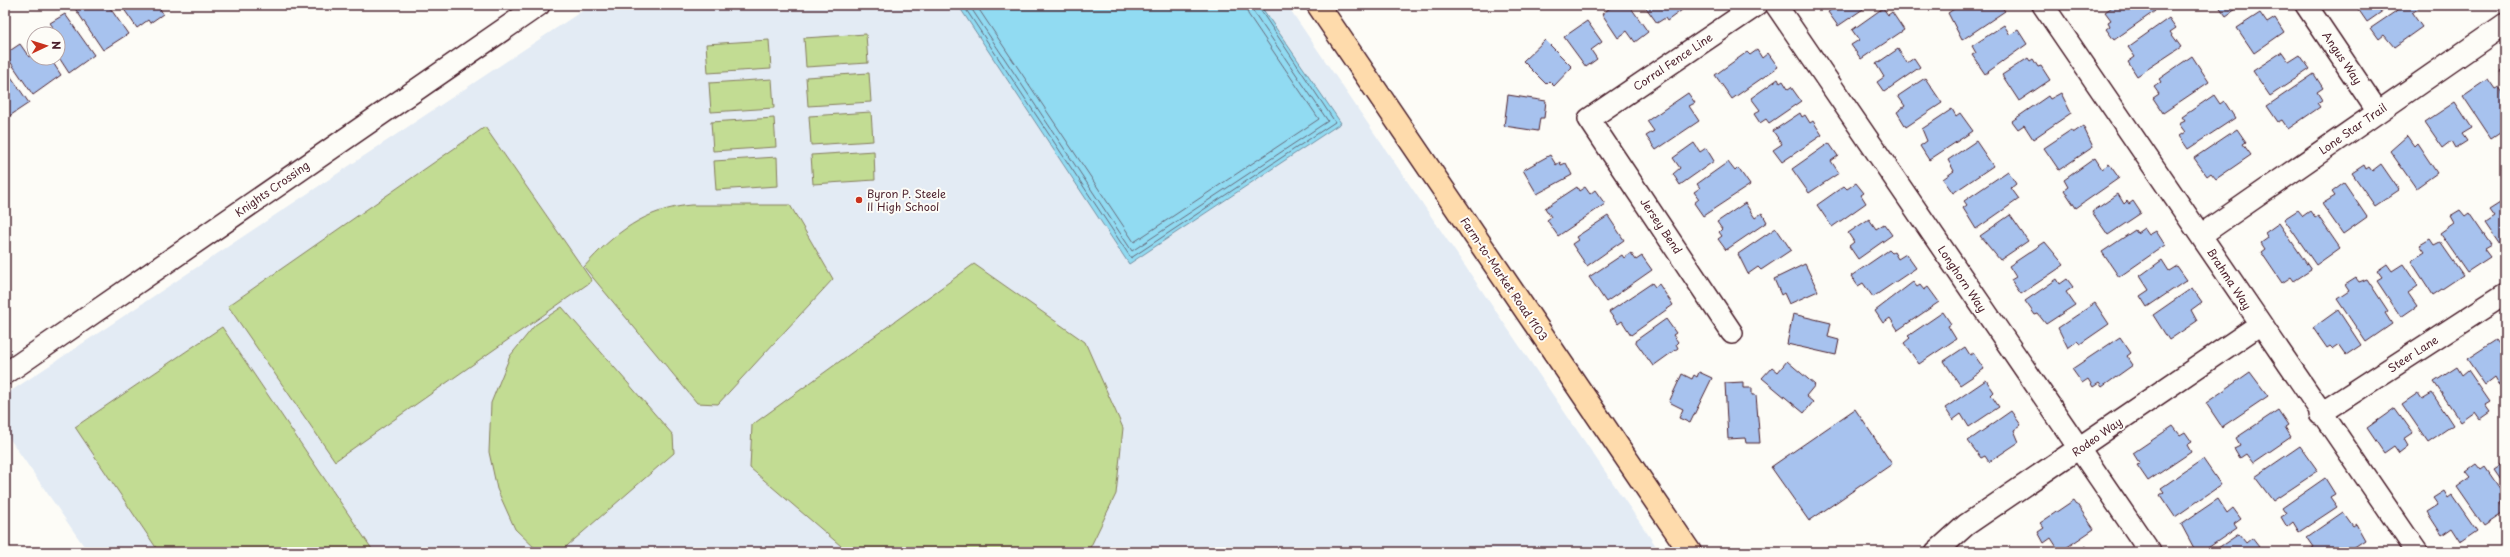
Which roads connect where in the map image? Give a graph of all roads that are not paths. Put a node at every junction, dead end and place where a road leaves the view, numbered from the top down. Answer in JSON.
{"nodes":[{"id":1,"x":539,"y":5,"type":"edge"},
{"id":2,"x":1318,"y":5,"type":"edge"},
{"id":3,"x":1756,"y":5,"type":"edge"},
{"id":4,"x":1776,"y":5,"type":"edge"},
{"id":5,"x":2042,"y":5,"type":"edge"},
{"id":6,"x":2306,"y":5,"type":"edge"},
{"id":7,"x":2505,"y":24,"type":"edge"},
{"id":8,"x":2378,"y":112,"type":"junction"},
{"id":9,"x":1589,"y":119,"type":"joint"},
{"id":10,"x":2201,"y":235,"type":"junction"},
{"id":11,"x":2505,"y":294,"type":"edge"},
{"id":12,"x":2259,"y":324,"type":"junction"},
{"id":13,"x":1732,"y":333,"type":"dead end"},
{"id":14,"x":5,"y":374,"type":"edge"},
{"id":15,"x":2320,"y":414,"type":"junction"},
{"id":16,"x":2079,"y":450,"type":"junction"},
{"id":17,"x":1690,"y":552,"type":"edge"},
{"id":18,"x":1936,"y":552,"type":"edge"},
{"id":19,"x":2150,"y":552,"type":"edge"},
{"id":20,"x":2416,"y":552,"type":"edge"}],
"edges":[{"from":1,"to":14,"type":"street","name":"Knights Crossing"},
{"from":2,"to":17,"type":"main road","name":"Farm-to-Market Road 1103"},
{"from":3,"to":9,"type":"street","name":"Corral Fence Line"},
{"from":4,"to":16,"type":"street","name":"Longhorn Way"},
{"from":5,"to":10,"type":"street","name":"Brahma Way"},
{"from":6,"to":8,"type":"street","name":"Angus Way"},
{"from":7,"to":8,"type":"street","name":"Lone Star Trail"},
{"from":8,"to":10,"type":"street","name":"Lone Star Trail"},
{"from":9,"to":13,"type":"street","name":"Jersey Bend"},
{"from":10,"to":12,"type":"street","name":"Brahma Way"},
{"from":11,"to":15,"type":"street","name":"Steer Lane"},
{"from":12,"to":15,"type":"street","name":"Brahma Way"},
{"from":12,"to":16,"type":"street","name":"Rodeo Way"},
{"from":15,"to":20,"type":"street","name":"Brahma Way"},
{"from":16,"to":18,"type":"street","name":"Rodeo Way"},
{"from":16,"to":19,"type":"street","name":"Longhorn Way"}]}
